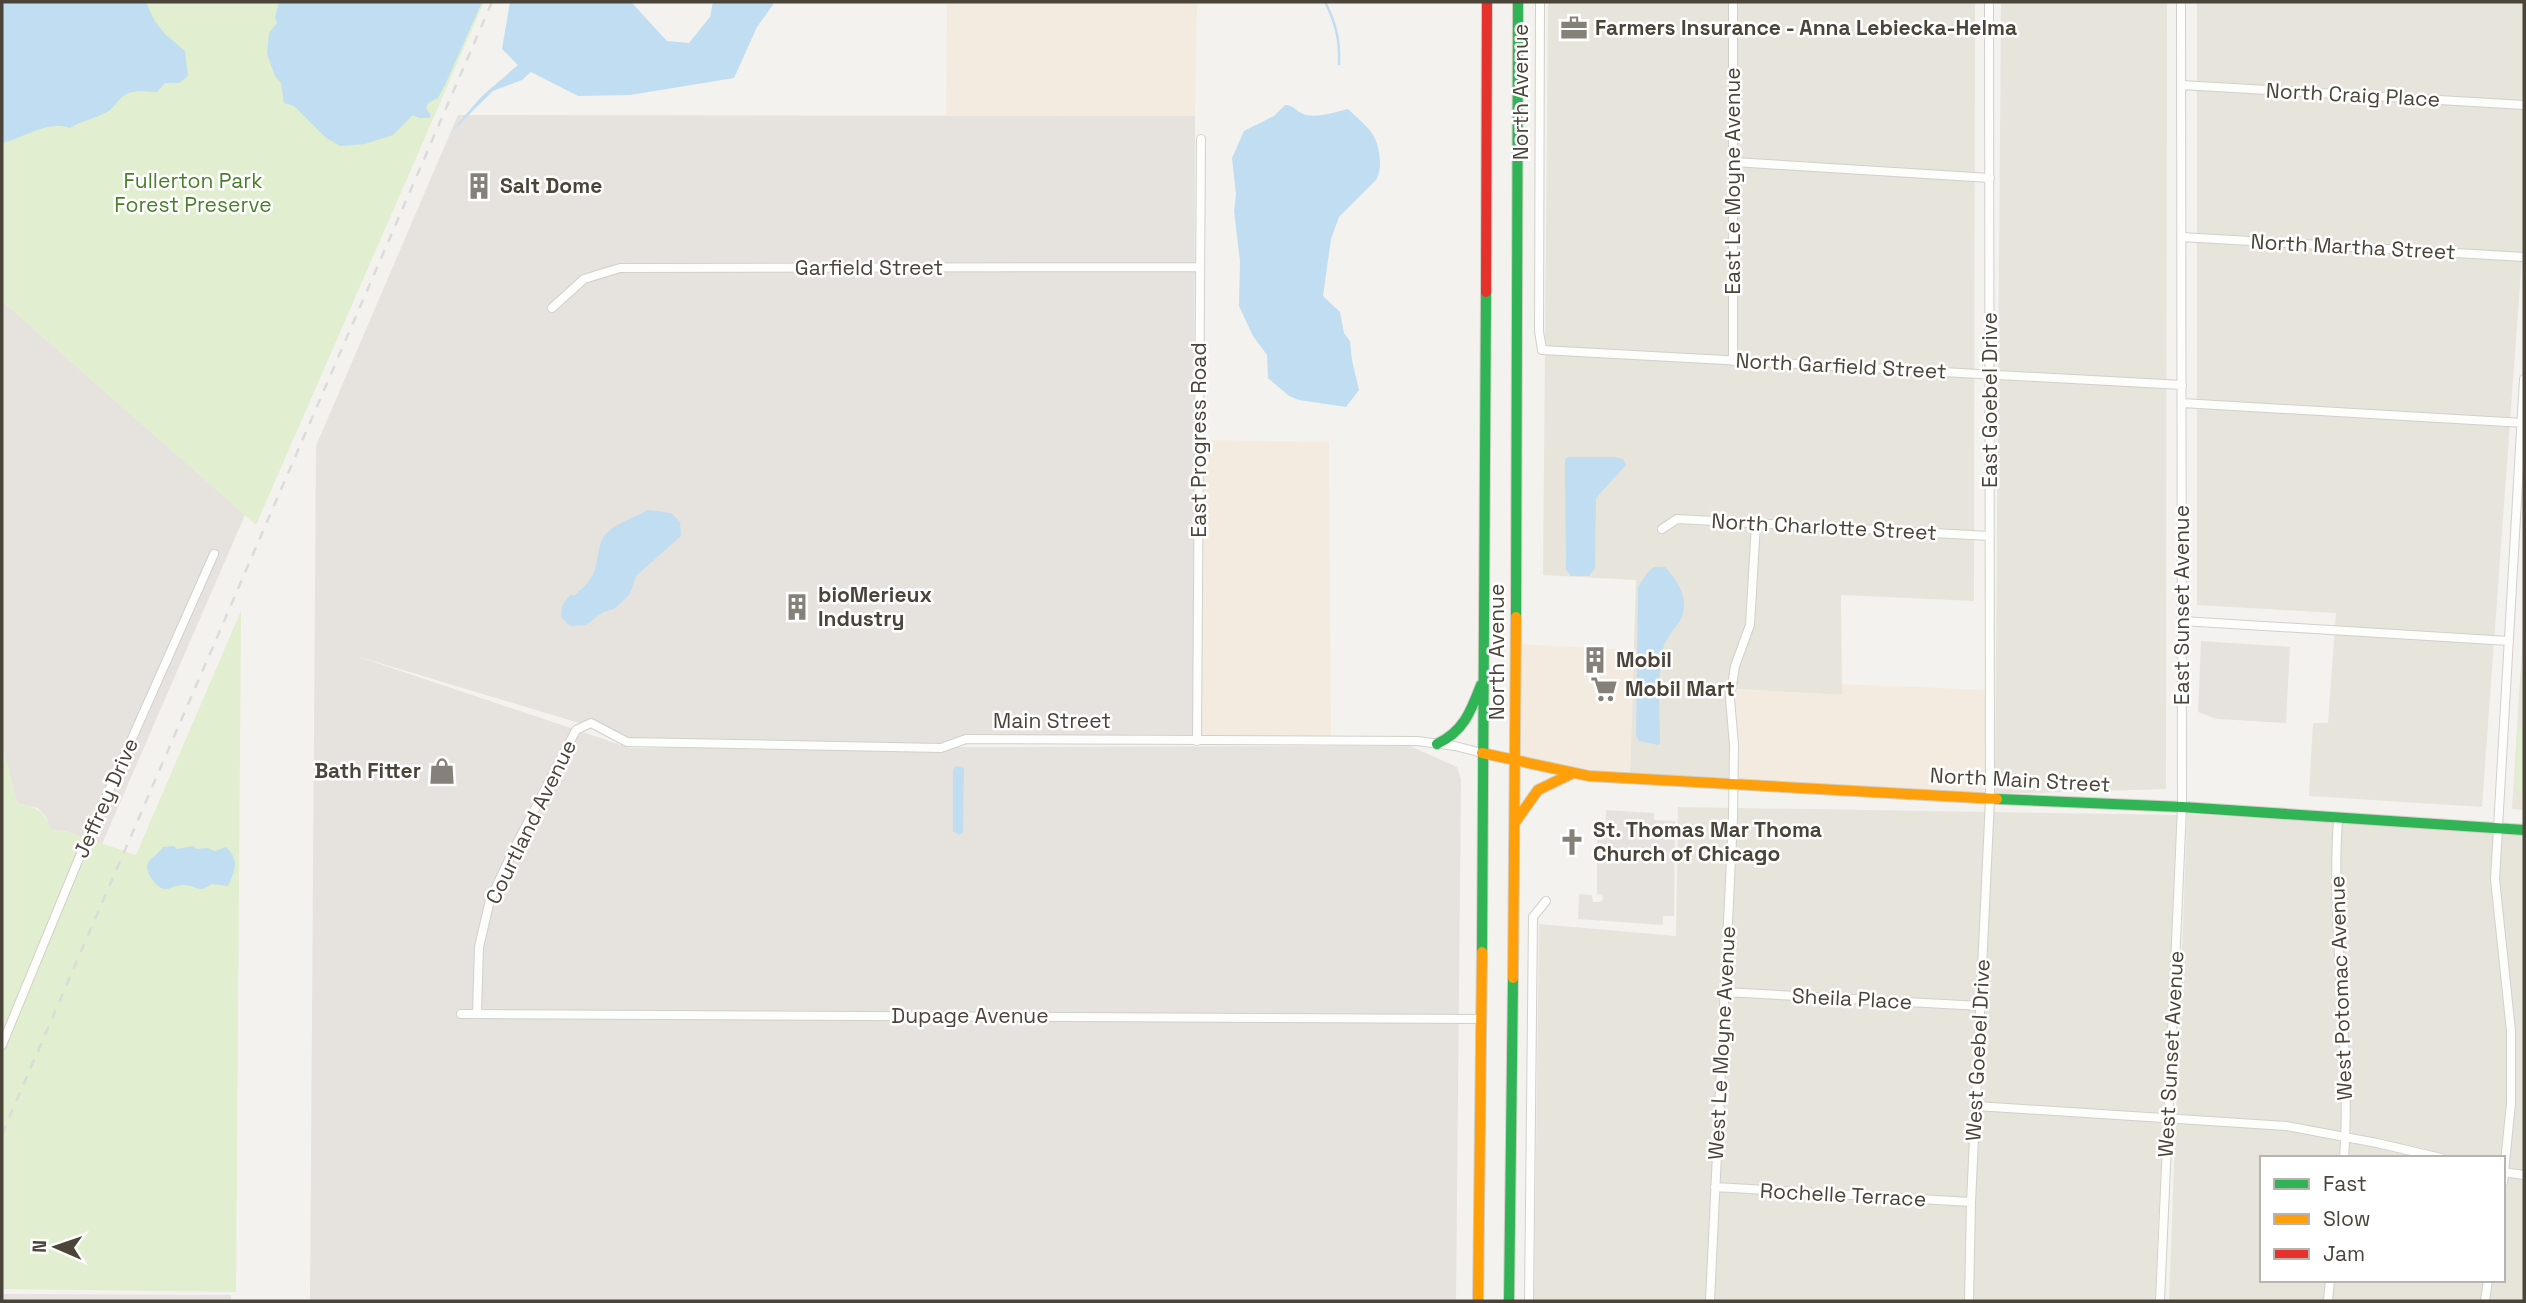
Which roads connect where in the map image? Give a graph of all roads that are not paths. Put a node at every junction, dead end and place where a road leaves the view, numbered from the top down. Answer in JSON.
{"nodes":[{"id":1,"x":1488,"y":2,"type":"edge"},
{"id":2,"x":1518,"y":2,"type":"edge"},
{"id":3,"x":1540,"y":2,"type":"edge"},
{"id":4,"x":1733,"y":2,"type":"edge"},
{"id":5,"x":1989,"y":2,"type":"edge"},
{"id":6,"x":2181,"y":2,"type":"edge"},
{"id":7,"x":2182,"y":85,"type":"junction"},
{"id":8,"x":2524,"y":105,"type":"edge"},
{"id":9,"x":1201,"y":139,"type":"dead end"},
{"id":10,"x":1734,"y":162,"type":"junction"},
{"id":11,"x":1990,"y":178,"type":"junction"},
{"id":12,"x":2182,"y":237,"type":"junction"},
{"id":13,"x":2524,"y":257,"type":"edge"},
{"id":14,"x":1200,"y":267,"type":"junction"},
{"id":15,"x":552,"y":308,"type":"dead end"},
{"id":16,"x":1542,"y":350,"type":"joint"},
{"id":17,"x":1733,"y":361,"type":"junction"},
{"id":18,"x":1990,"y":374,"type":"junction"},
{"id":19,"x":2524,"y":379,"type":"edge"},
{"id":20,"x":2182,"y":385,"type":"junction"},
{"id":21,"x":2182,"y":403,"type":"junction"},
{"id":22,"x":2523,"y":423,"type":"edge"},
{"id":23,"x":1756,"y":523,"type":"junction"},
{"id":24,"x":1661,"y":529,"type":"dead end"},
{"id":25,"x":1989,"y":536,"type":"junction"},
{"id":26,"x":214,"y":554,"type":"dead end"},
{"id":27,"x":2182,"y":621,"type":"junction"},
{"id":28,"x":2508,"y":640,"type":"junction"},
{"id":29,"x":1483,"y":678,"type":"junction"},
{"id":30,"x":591,"y":723,"type":"joint"},
{"id":31,"x":1197,"y":741,"type":"junction"},
{"id":32,"x":1437,"y":744,"type":"junction"},
{"id":33,"x":1482,"y":753,"type":"junction"},
{"id":34,"x":1516,"y":761,"type":"junction"},
{"id":35,"x":1573,"y":773,"type":"junction"},
{"id":36,"x":1733,"y":784,"type":"junction"},
{"id":37,"x":1990,"y":799,"type":"junction"},
{"id":38,"x":2182,"y":807,"type":"junction"},
{"id":39,"x":2338,"y":819,"type":"junction"},
{"id":40,"x":1515,"y":821,"type":"junction"},
{"id":41,"x":2498,"y":828,"type":"junction"},
{"id":42,"x":2524,"y":830,"type":"edge"},
{"id":43,"x":1546,"y":901,"type":"dead end"},
{"id":44,"x":1724,"y":992,"type":"junction"},
{"id":45,"x":1980,"y":1006,"type":"junction"},
{"id":46,"x":477,"y":1013,"type":"junction"},
{"id":47,"x":461,"y":1014,"type":"dead end"},
{"id":48,"x":1480,"y":1019,"type":"junction"},
{"id":49,"x":2,"y":1045,"type":"edge"},
{"id":50,"x":1976,"y":1106,"type":"junction"},
{"id":51,"x":2168,"y":1118,"type":"junction"},
{"id":52,"x":2345,"y":1137,"type":"junction"},
{"id":53,"x":2344,"y":1156,"type":"edge"},
{"id":54,"x":2432,"y":1156,"type":"edge"},
{"id":55,"x":2505,"y":1166,"type":"edge"},
{"id":56,"x":2524,"y":1175,"type":"edge"},
{"id":57,"x":2505,"y":1176,"type":"edge"},
{"id":58,"x":1715,"y":1187,"type":"junction"},
{"id":59,"x":1971,"y":1202,"type":"junction"},
{"id":60,"x":2330,"y":1282,"type":"edge"},
{"id":61,"x":2488,"y":1282,"type":"edge"},
{"id":62,"x":1478,"y":1301,"type":"edge"},
{"id":63,"x":1509,"y":1301,"type":"edge"},
{"id":64,"x":1529,"y":1301,"type":"edge"},
{"id":65,"x":1710,"y":1301,"type":"edge"},
{"id":66,"x":1969,"y":1301,"type":"edge"},
{"id":67,"x":2160,"y":1301,"type":"edge"},
{"id":68,"x":2328,"y":1301,"type":"edge"},
{"id":69,"x":2485,"y":1301,"type":"edge"}],
"edges":[{"from":1,"to":29,"type":"main road","name":"North Avenue"},
{"from":2,"to":34,"type":"main road","name":"North Avenue"},
{"from":3,"to":16,"type":"street","name":"North Avenue"},
{"from":4,"to":10,"type":"street","name":"East Le Moyne Avenue"},
{"from":5,"to":11,"type":"street","name":"East Goebel Drive"},
{"from":6,"to":7,"type":"street"},
{"from":7,"to":8,"type":"street","name":"North Craig Place"},
{"from":7,"to":12,"type":"street"},
{"from":9,"to":14,"type":"street","name":"East Progress Road"},
{"from":10,"to":11,"type":"street"},
{"from":10,"to":17,"type":"street","name":"East Le Moyne Avenue"},
{"from":11,"to":18,"type":"street","name":"East Goebel Drive"},
{"from":12,"to":13,"type":"street","name":"North Martha Street"},
{"from":12,"to":20,"type":"street"},
{"from":14,"to":15,"type":"street","name":"Garfield Street"},
{"from":14,"to":31,"type":"street","name":"East Progress Road"},
{"from":16,"to":17,"type":"street","name":"North Garfield Street"},
{"from":17,"to":18,"type":"street","name":"North Garfield Street"},
{"from":18,"to":20,"type":"street","name":"North Garfield Street"},
{"from":18,"to":25,"type":"street","name":"East Goebel Drive"},
{"from":19,"to":22,"type":"street"},
{"from":20,"to":21,"type":"street","name":"East Sunset Avenue"},
{"from":21,"to":22,"type":"street"},
{"from":21,"to":27,"type":"street","name":"East Sunset Avenue"},
{"from":22,"to":28,"type":"street"},
{"from":23,"to":24,"type":"street","name":"North Charlotte Street"},
{"from":23,"to":25,"type":"street","name":"North Charlotte Street"},
{"from":23,"to":36,"type":"street"},
{"from":25,"to":37,"type":"street","name":"East Goebel Drive"},
{"from":26,"to":49,"type":"street","name":"Jeffrey Drive"},
{"from":27,"to":28,"type":"street"},
{"from":27,"to":38,"type":"street","name":"East Sunset Avenue"},
{"from":28,"to":41,"type":"street"},
{"from":29,"to":32,"type":"main road"},
{"from":29,"to":33,"type":"main road","name":"North Avenue"},
{"from":30,"to":31,"type":"street","name":"Main Street"},
{"from":30,"to":46,"type":"street","name":"Courtland Avenue"},
{"from":31,"to":32,"type":"street","name":"Main Street"},
{"from":32,"to":33,"type":"street","name":"Main Street"},
{"from":33,"to":34,"type":"main road","name":"Main Street"},
{"from":33,"to":48,"type":"main road","name":"North Avenue"},
{"from":34,"to":35,"type":"main road","name":"North Main Street"},
{"from":34,"to":40,"type":"main road","name":"North Avenue"},
{"from":35,"to":36,"type":"main road","name":"North Main Street"},
{"from":35,"to":40,"type":"main road"},
{"from":36,"to":37,"type":"main road","name":"North Main Street"},
{"from":36,"to":44,"type":"street","name":"West Le Moyne Avenue"},
{"from":37,"to":38,"type":"main road","name":"North Main Street"},
{"from":37,"to":45,"type":"street","name":"West Goebel Drive"},
{"from":38,"to":39,"type":"main road","name":"North Main Street"},
{"from":38,"to":51,"type":"street","name":"West Sunset Avenue"},
{"from":39,"to":41,"type":"main road","name":"North Main Street"},
{"from":39,"to":52,"type":"street","name":"West Potomac Avenue"},
{"from":40,"to":63,"type":"main road","name":"North Avenue"},
{"from":41,"to":42,"type":"main road","name":"North Main Street"},
{"from":41,"to":55,"type":"street"},
{"from":43,"to":64,"type":"street"},
{"from":44,"to":45,"type":"street","name":"Sheila Place"},
{"from":44,"to":58,"type":"street","name":"West Le Moyne Avenue"},
{"from":45,"to":50,"type":"street","name":"West Goebel Drive"},
{"from":46,"to":47,"type":"street","name":"Dupage Avenue"},
{"from":46,"to":48,"type":"street","name":"Dupage Avenue"},
{"from":48,"to":62,"type":"main road","name":"North Avenue"},
{"from":50,"to":51,"type":"street"},
{"from":50,"to":59,"type":"street","name":"West Goebel Drive"},
{"from":51,"to":52,"type":"street"},
{"from":51,"to":67,"type":"street","name":"West Sunset Avenue"},
{"from":52,"to":53,"type":"street","name":"West Potomac Avenue"},
{"from":52,"to":54,"type":"street"},
{"from":56,"to":57,"type":"street"},
{"from":58,"to":59,"type":"street","name":"Rochelle Terrace"},
{"from":58,"to":65,"type":"street","name":"West Le Moyne Avenue"},
{"from":59,"to":66,"type":"street","name":"West Goebel Drive"},
{"from":60,"to":68,"type":"street"},
{"from":61,"to":69,"type":"street"}]}
